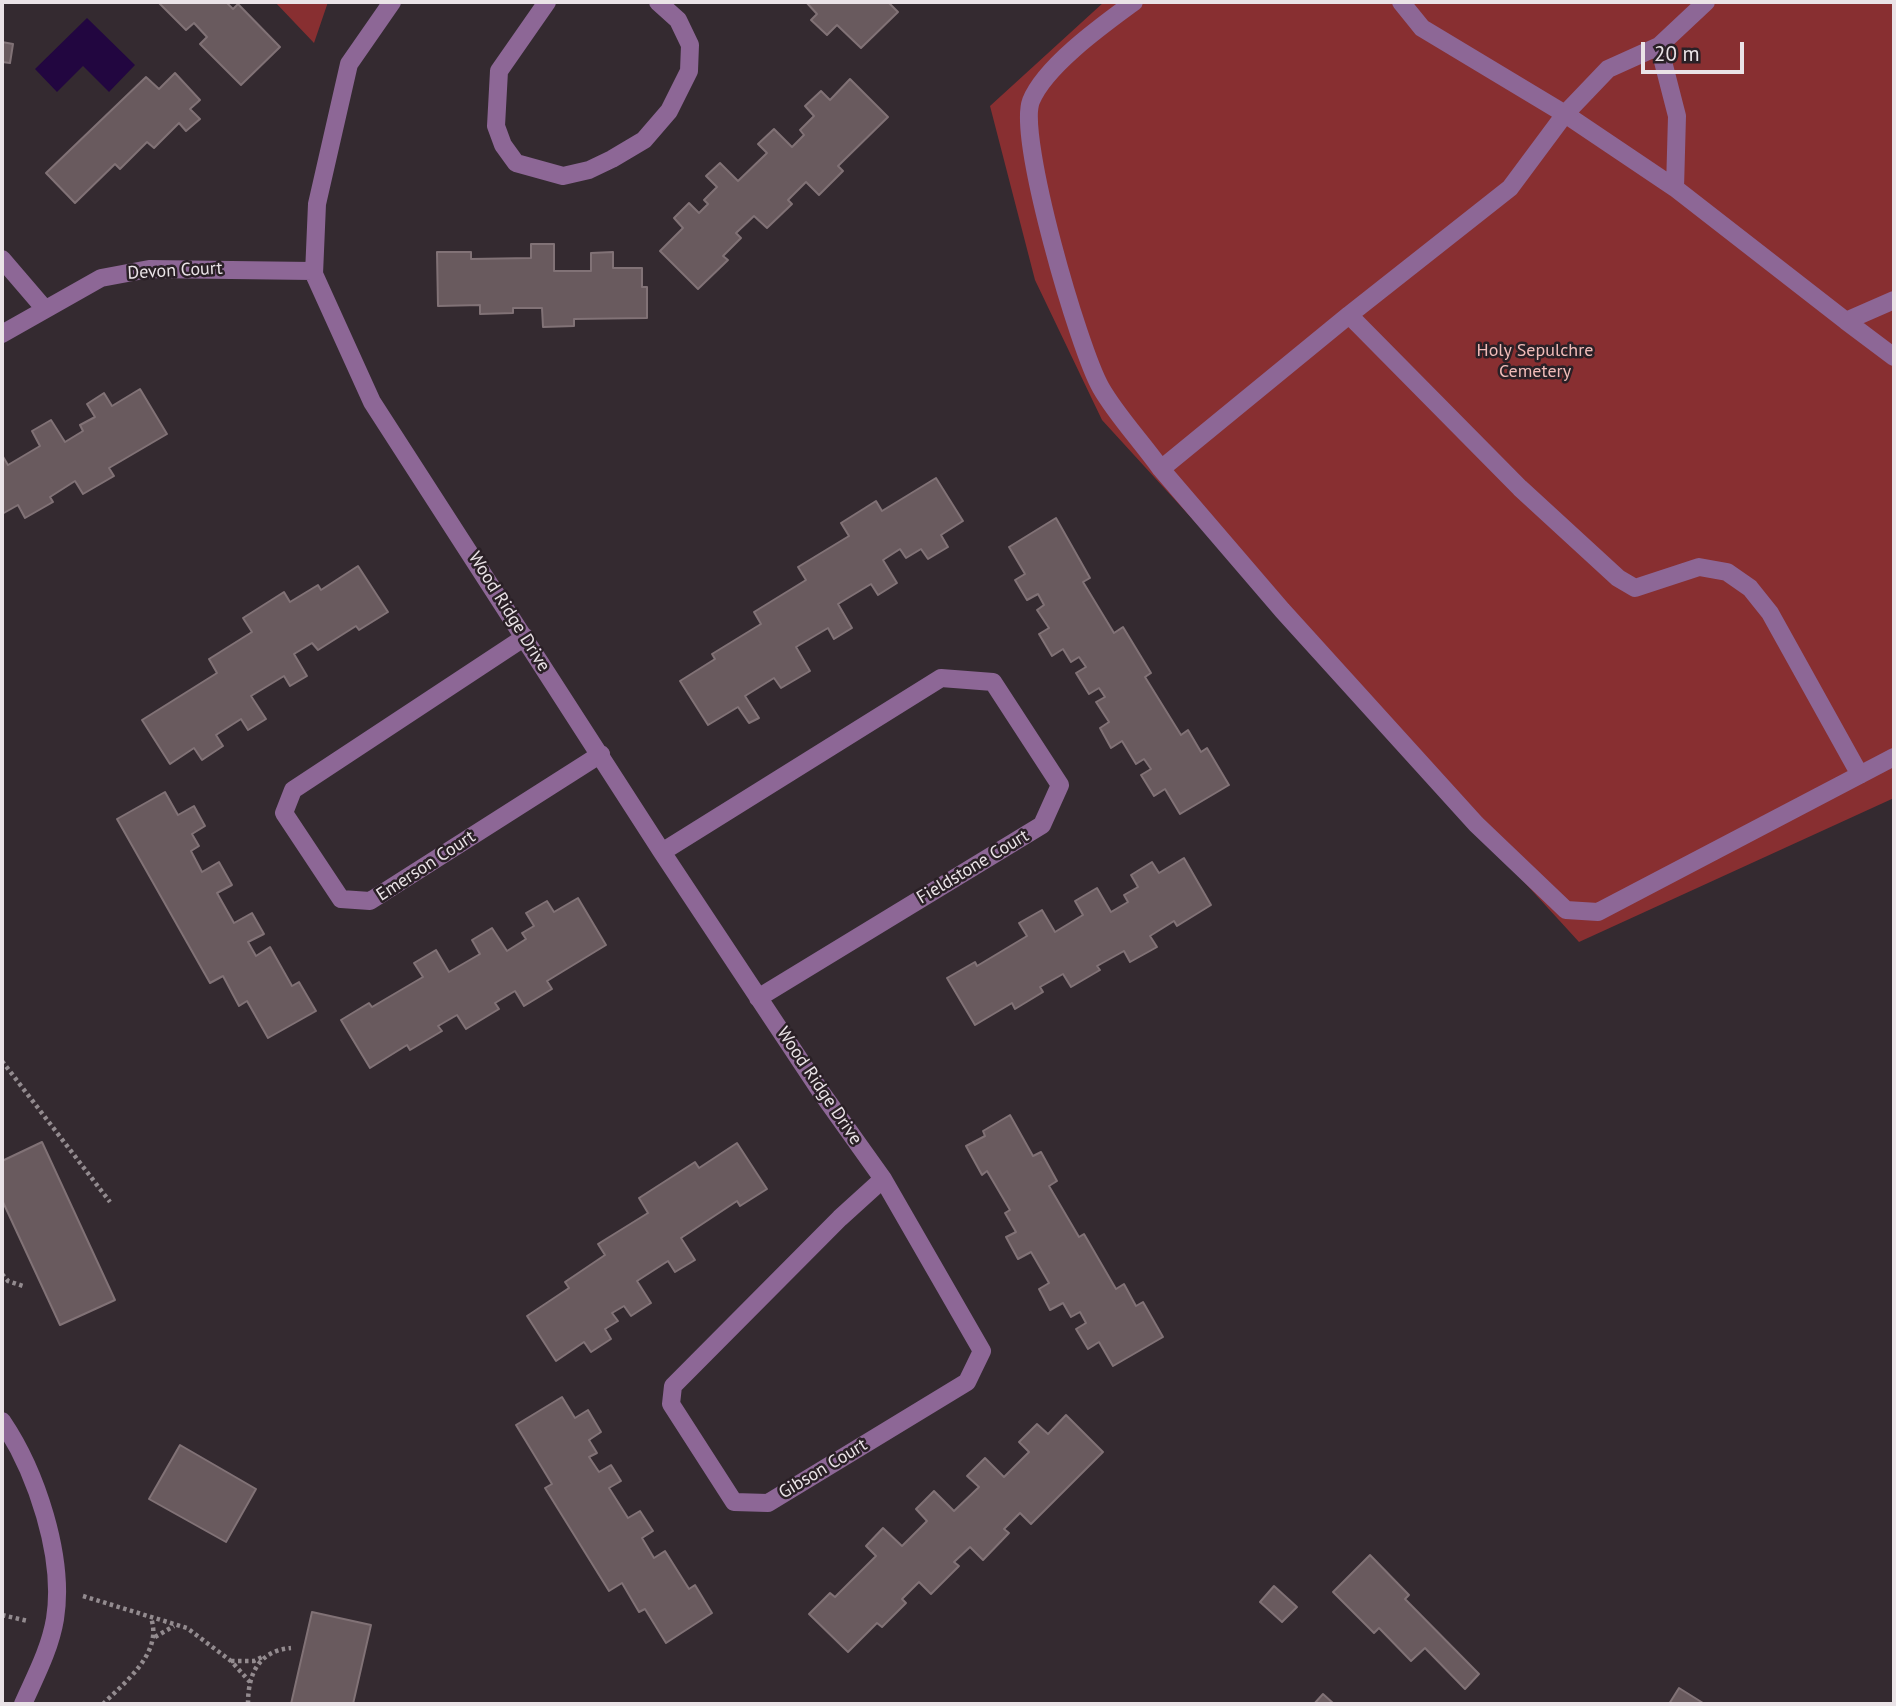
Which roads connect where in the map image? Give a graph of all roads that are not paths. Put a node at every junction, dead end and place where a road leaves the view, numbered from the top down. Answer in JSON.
{"nodes":[{"id":1,"x":392,"y":2,"type":"edge"},
{"id":2,"x":547,"y":2,"type":"edge"},
{"id":3,"x":658,"y":2,"type":"edge"},
{"id":4,"x":1134,"y":2,"type":"edge"},
{"id":5,"x":1401,"y":2,"type":"edge"},
{"id":6,"x":1706,"y":2,"type":"edge"},
{"id":7,"x":1659,"y":46,"type":"junction"},
{"id":8,"x":1565,"y":114,"type":"junction"},
{"id":9,"x":1675,"y":188,"type":"junction"},
{"id":10,"x":2,"y":259,"type":"edge"},
{"id":11,"x":313,"y":271,"type":"junction"},
{"id":12,"x":1894,"y":300,"type":"edge"},
{"id":13,"x":44,"y":308,"type":"junction"},
{"id":14,"x":1349,"y":315,"type":"junction"},
{"id":15,"x":1846,"y":320,"type":"junction"},
{"id":16,"x":2,"y":334,"type":"edge"},
{"id":17,"x":1894,"y":358,"type":"edge"},
{"id":18,"x":1161,"y":469,"type":"junction"},
{"id":19,"x":524,"y":637,"type":"junction"},
{"id":20,"x":601,"y":754,"type":"junction"},
{"id":21,"x":1894,"y":757,"type":"edge"},
{"id":22,"x":1860,"y":775,"type":"junction"},
{"id":23,"x":662,"y":852,"type":"junction"},
{"id":24,"x":758,"y":998,"type":"junction"},
{"id":25,"x":883,"y":1179,"type":"junction"},
{"id":26,"x":2,"y":1421,"type":"edge"},
{"id":27,"x":23,"y":1704,"type":"edge"}],
"edges":[{"from":1,"to":11,"type":"street","name":"Wood Ridge Drive"},
{"from":2,"to":3,"type":"street"},
{"from":4,"to":18,"type":"street"},
{"from":5,"to":8,"type":"street"},
{"from":6,"to":7,"type":"street"},
{"from":7,"to":8,"type":"street"},
{"from":7,"to":9,"type":"street"},
{"from":8,"to":9,"type":"street"},
{"from":8,"to":14,"type":"street"},
{"from":9,"to":15,"type":"street"},
{"from":10,"to":13,"type":"street"},
{"from":11,"to":13,"type":"street","name":"Devon Court"},
{"from":11,"to":19,"type":"street","name":"Wood Ridge Drive"},
{"from":12,"to":15,"type":"street"},
{"from":13,"to":16,"type":"street","name":"Devon Court"},
{"from":14,"to":18,"type":"street"},
{"from":14,"to":22,"type":"street"},
{"from":15,"to":17,"type":"street"},
{"from":18,"to":22,"type":"street"},
{"from":19,"to":20,"type":"street","name":"Wood Ridge Drive"},
{"from":19,"to":20,"type":"street","name":"Emerson Court"},
{"from":20,"to":23,"type":"street","name":"Wood Ridge Drive"},
{"from":21,"to":22,"type":"street"},
{"from":23,"to":24,"type":"street","name":"Wood Ridge Drive"},
{"from":23,"to":24,"type":"street","name":"Fieldstone Court"},
{"from":24,"to":25,"type":"street","name":"Wood Ridge Drive"},
{"from":25,"to":25,"type":"street","name":"Gibson Court"},
{"from":26,"to":27,"type":"street"}]}
